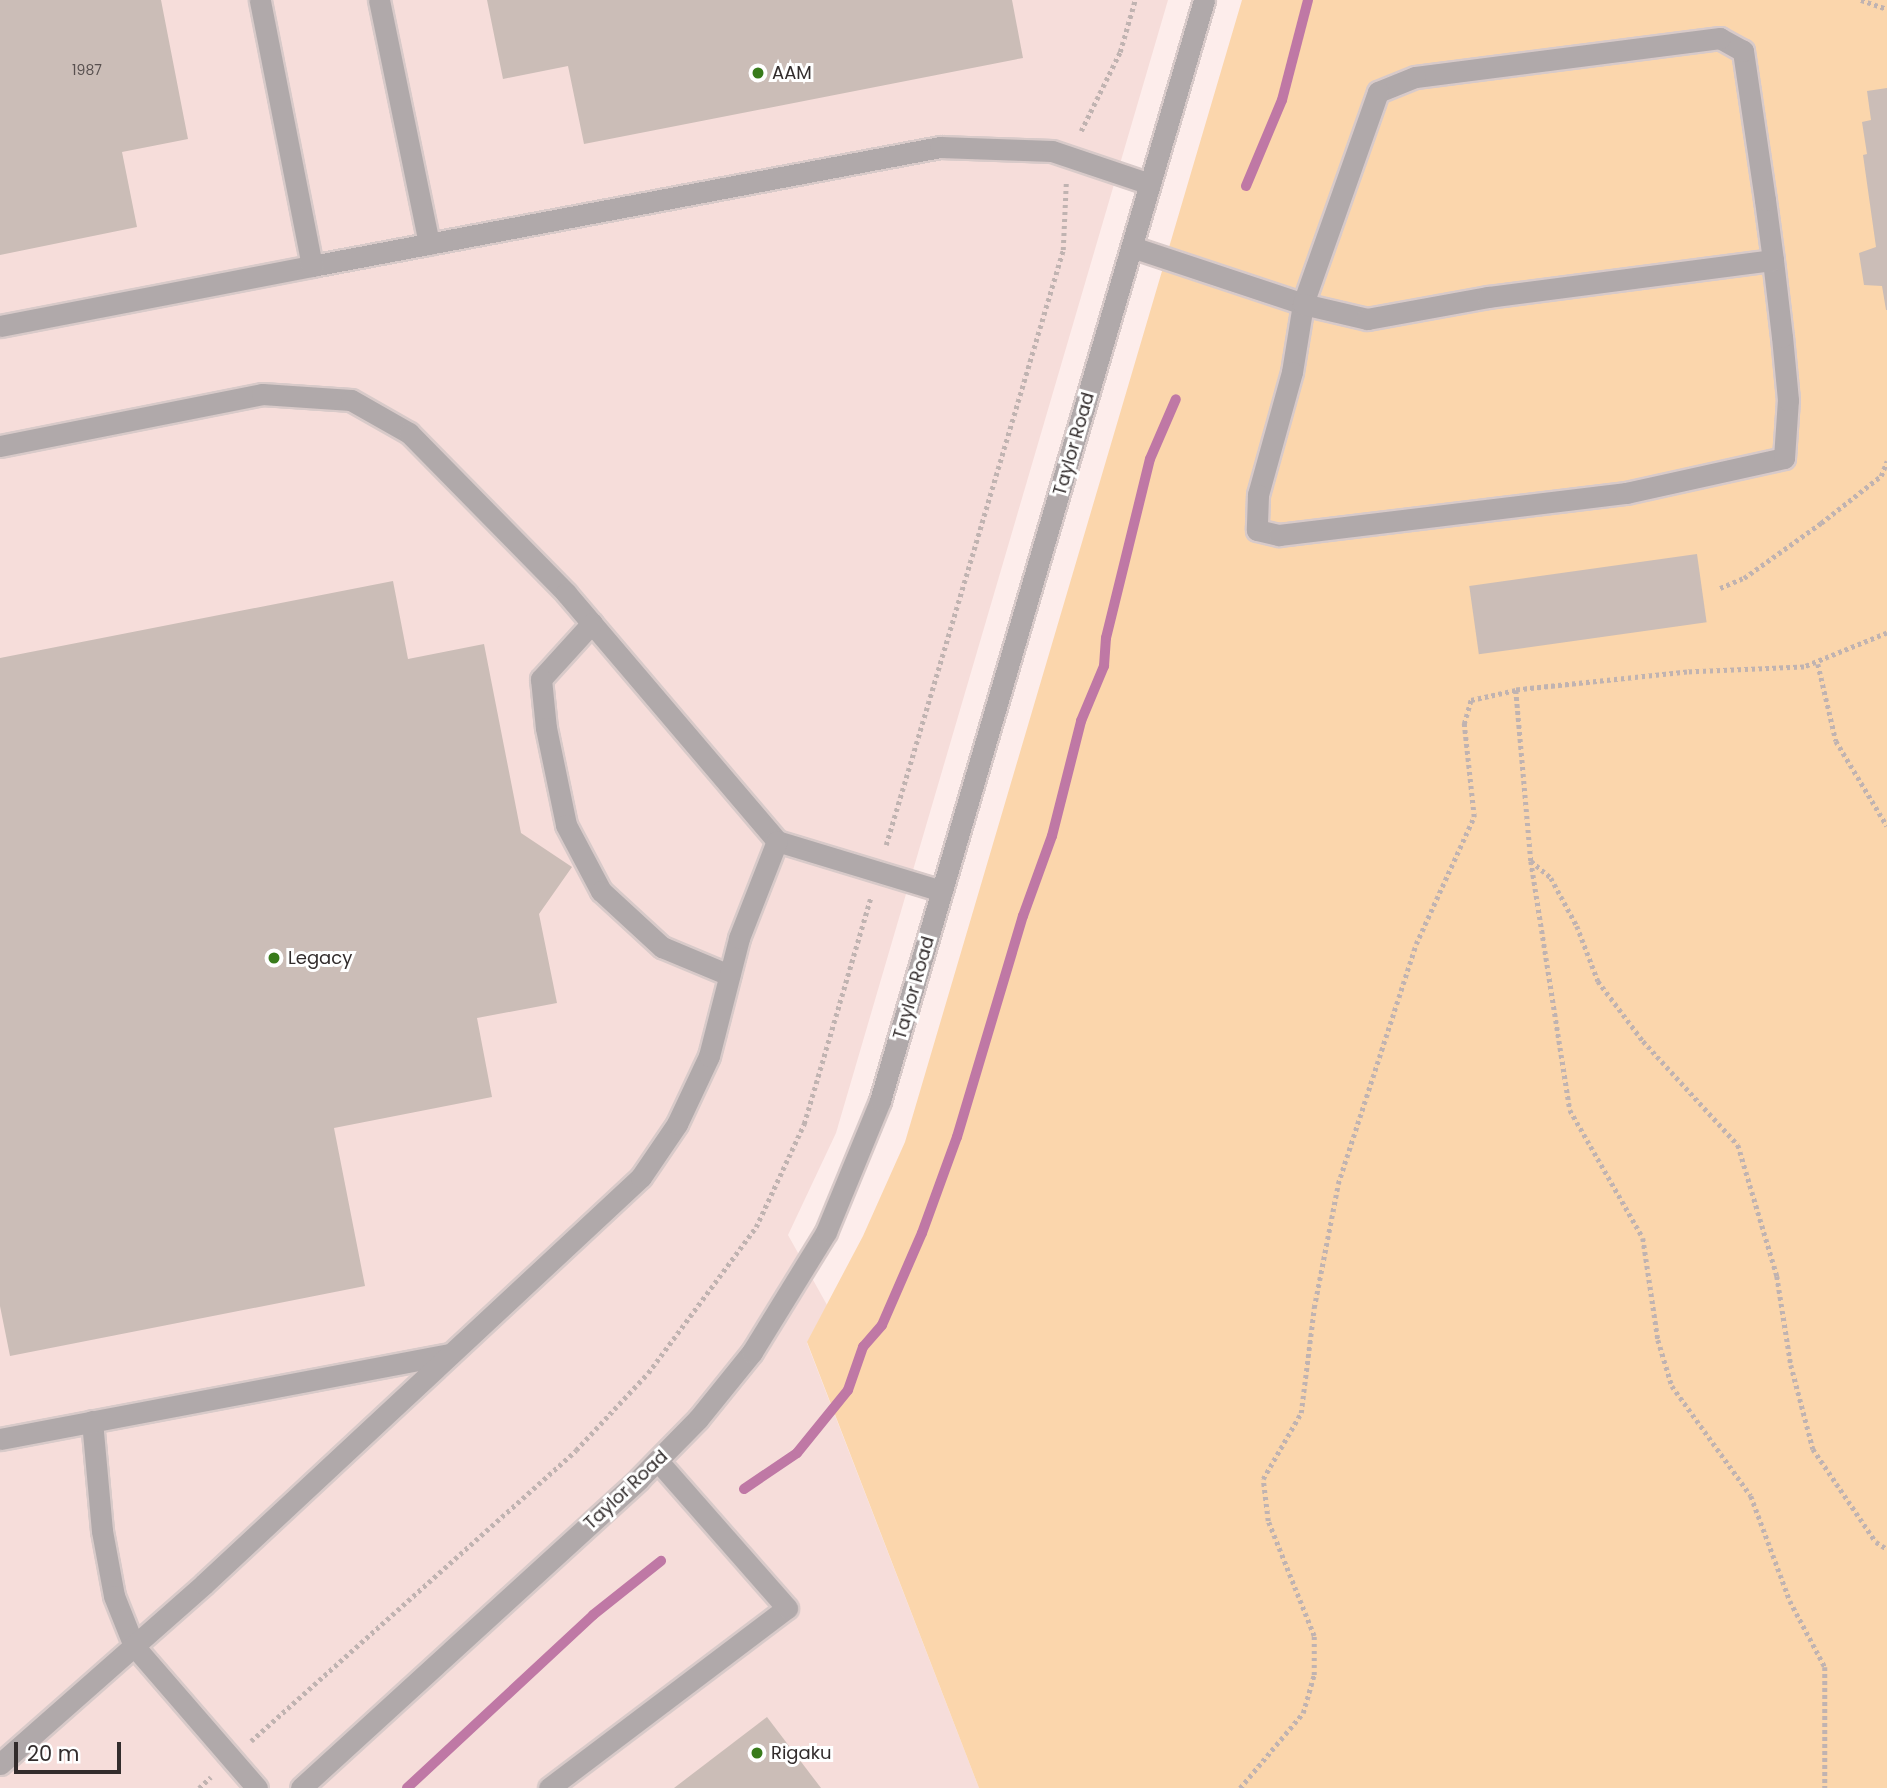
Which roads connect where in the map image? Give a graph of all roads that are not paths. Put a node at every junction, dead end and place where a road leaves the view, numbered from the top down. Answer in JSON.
{"nodes":[{"id":1,"x":260,"y":0,"type":"edge"},
{"id":2,"x":379,"y":0,"type":"edge"},
{"id":3,"x":1204,"y":0,"type":"edge"},
{"id":4,"x":1150,"y":184,"type":"junction"},
{"id":5,"x":429,"y":244,"type":"junction"},
{"id":6,"x":1132,"y":247,"type":"junction"},
{"id":7,"x":1773,"y":260,"type":"junction"},
{"id":8,"x":312,"y":266,"type":"junction"},
{"id":9,"x":1303,"y":304,"type":"junction"},
{"id":10,"x":0,"y":326,"type":"edge"},
{"id":11,"x":0,"y":446,"type":"edge"},
{"id":12,"x":592,"y":623,"type":"junction"},
{"id":13,"x":778,"y":841,"type":"junction"},
{"id":14,"x":942,"y":891,"type":"junction"},
{"id":15,"x":729,"y":975,"type":"junction"},
{"id":16,"x":448,"y":1354,"type":"junction"},
{"id":17,"x":92,"y":1421,"type":"junction"},
{"id":18,"x":0,"y":1439,"type":"edge"},
{"id":19,"x":658,"y":1461,"type":"junction"},
{"id":20,"x":134,"y":1646,"type":"junction"},
{"id":21,"x":0,"y":1764,"type":"edge"},
{"id":22,"x":257,"y":1788,"type":"edge"},
{"id":23,"x":301,"y":1788,"type":"edge"},
{"id":24,"x":549,"y":1788,"type":"edge"}],
"edges":[{"from":1,"to":8,"type":"street"},
{"from":2,"to":5,"type":"street"},
{"from":3,"to":4,"type":"street","name":"Taylor Road"},
{"from":4,"to":5,"type":"street"},
{"from":4,"to":6,"type":"street","name":"Taylor Road"},
{"from":5,"to":8,"type":"street"},
{"from":6,"to":9,"type":"street"},
{"from":6,"to":14,"type":"street","name":"Taylor Road"},
{"from":7,"to":9,"type":"street"},
{"from":7,"to":9,"type":"street"},
{"from":7,"to":9,"type":"street"},
{"from":8,"to":10,"type":"street"},
{"from":11,"to":12,"type":"street"},
{"from":12,"to":13,"type":"street"},
{"from":12,"to":15,"type":"street"},
{"from":13,"to":14,"type":"street"},
{"from":13,"to":15,"type":"street"},
{"from":14,"to":19,"type":"street","name":"Taylor Road"},
{"from":15,"to":16,"type":"street"},
{"from":16,"to":17,"type":"street"},
{"from":16,"to":20,"type":"street"},
{"from":17,"to":18,"type":"street"},
{"from":17,"to":20,"type":"street"},
{"from":19,"to":23,"type":"street","name":"Taylor Road"},
{"from":19,"to":24,"type":"street"},
{"from":20,"to":21,"type":"street"},
{"from":20,"to":22,"type":"street"}]}
